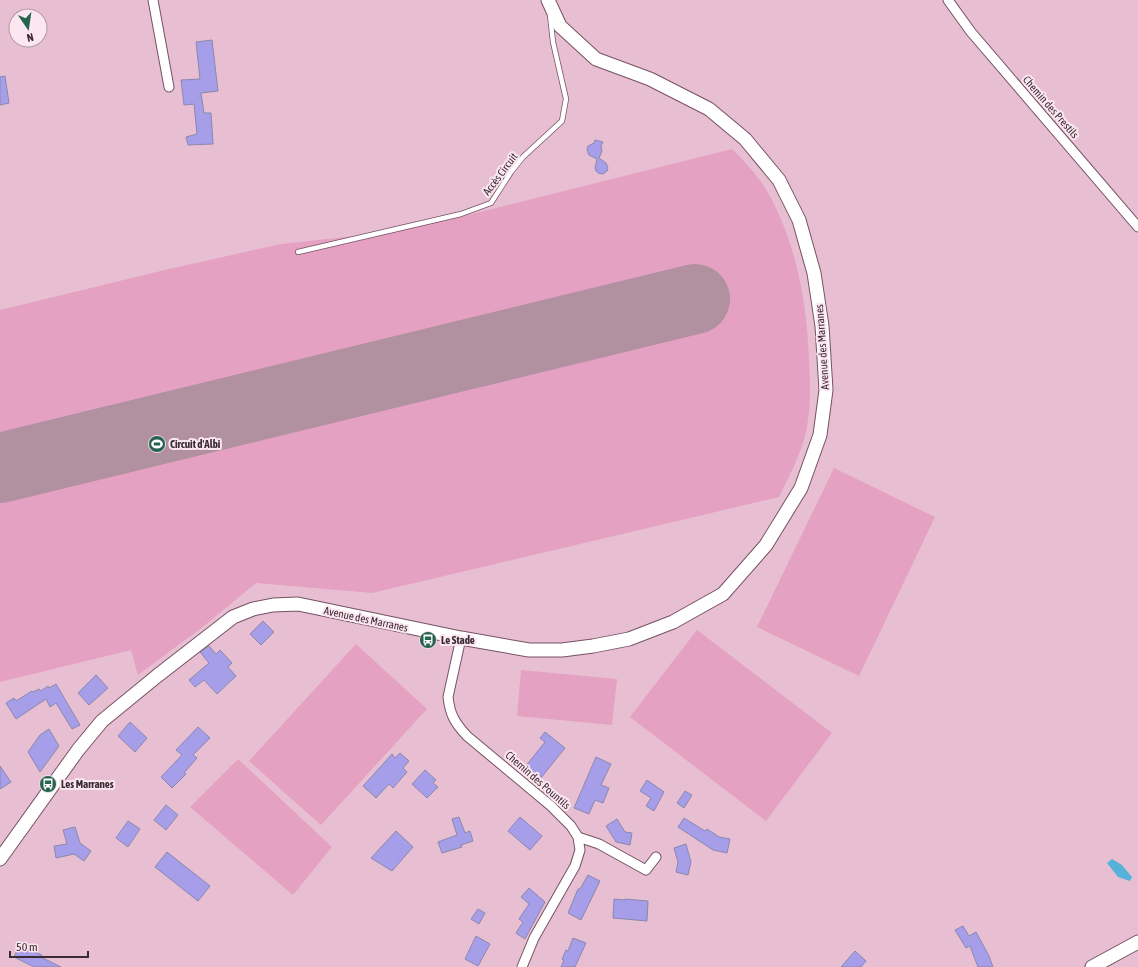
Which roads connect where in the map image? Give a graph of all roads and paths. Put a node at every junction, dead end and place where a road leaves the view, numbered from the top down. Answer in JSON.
{"nodes":[{"id":1,"x":153,"y":0,"type":"edge"},
{"id":2,"x":948,"y":0,"type":"edge"},
{"id":3,"x":548,"y":1,"type":"edge"},
{"id":4,"x":169,"y":87,"type":"dead end"},
{"id":5,"x":1138,"y":227,"type":"edge"},
{"id":6,"x":298,"y":252,"type":"dead end"},
{"id":7,"x":461,"y":638,"type":"junction"},
{"id":8,"x":578,"y":837,"type":"junction"},
{"id":9,"x":656,"y":857,"type":"dead end"},
{"id":10,"x":0,"y":859,"type":"edge"},
{"id":11,"x":1138,"y":942,"type":"edge"},
{"id":12,"x":522,"y":967,"type":"edge"},
{"id":13,"x":1092,"y":967,"type":"edge"}],
"edges":[{"from":1,"to":4,"type":"street"},
{"from":2,"to":5,"type":"street","name":"Chemin des Prestils"},
{"from":3,"to":6,"type":"lane","name":"Accès Circuit"},
{"from":3,"to":7,"type":"street","name":"Avenue des Marranes"},
{"from":7,"to":8,"type":"street","name":"Chemin des Pountils"},
{"from":7,"to":10,"type":"street","name":"Avenue des Marranes"},
{"from":8,"to":9,"type":"street"},
{"from":8,"to":12,"type":"street"},
{"from":11,"to":13,"type":"street"}]}
